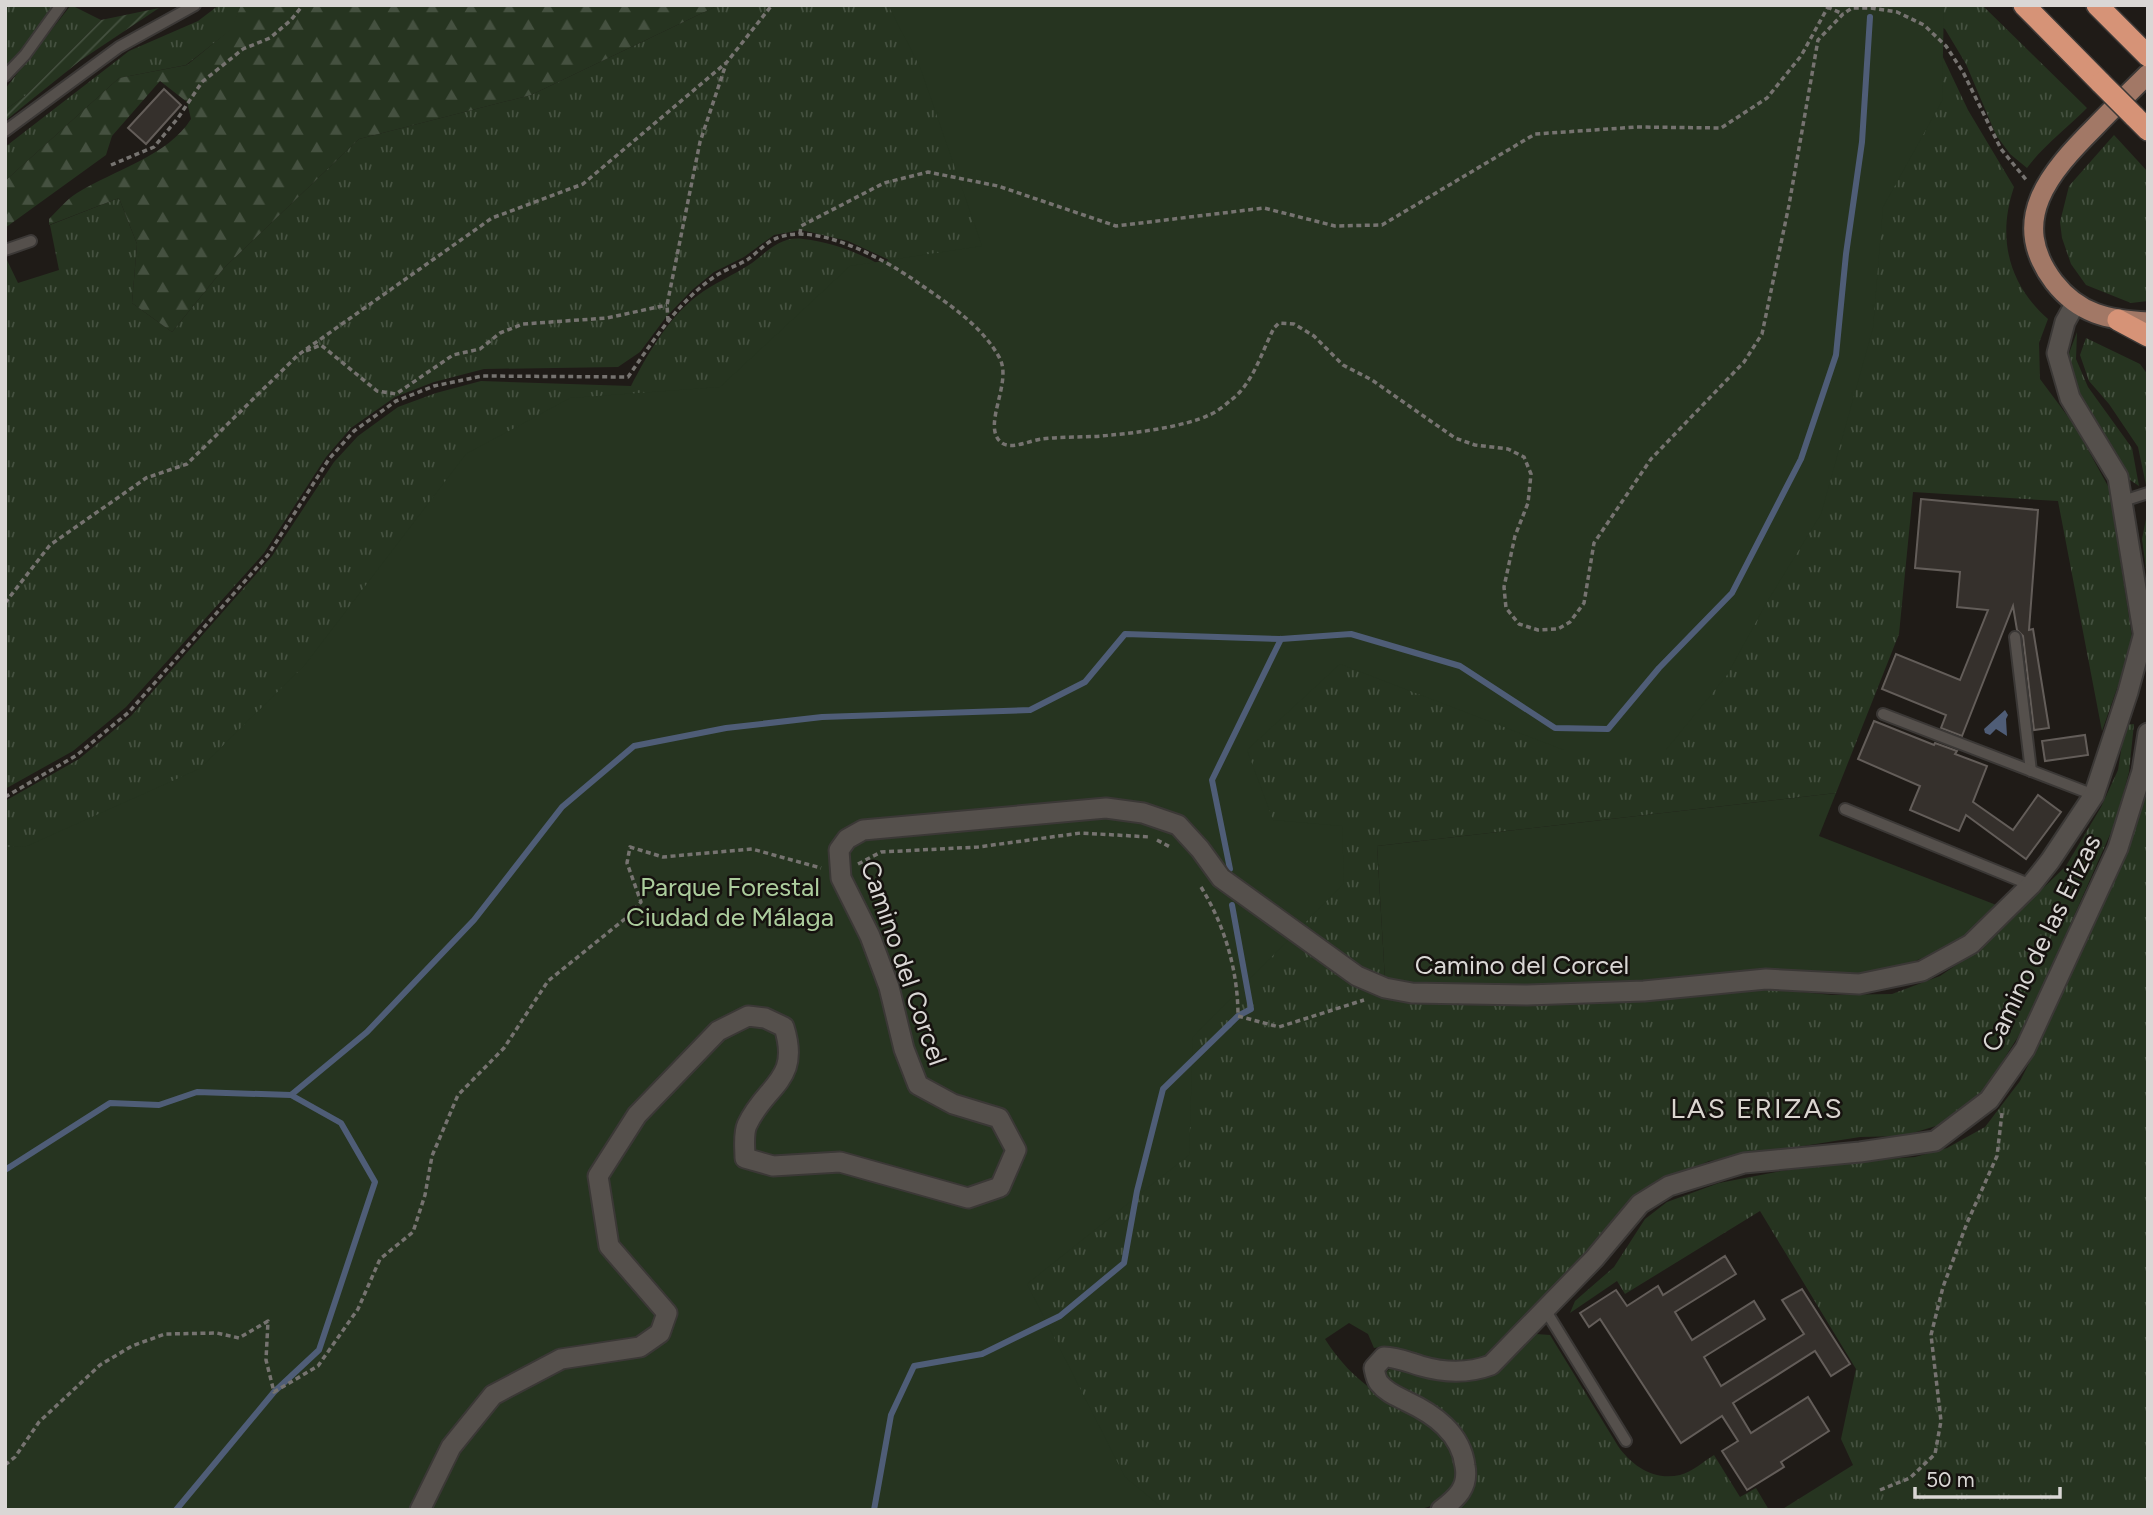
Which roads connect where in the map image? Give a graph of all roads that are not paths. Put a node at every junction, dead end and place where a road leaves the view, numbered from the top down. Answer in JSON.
{"nodes":[{"id":1,"x":61,"y":5,"type":"edge"},
{"id":2,"x":195,"y":5,"type":"edge"},
{"id":3,"x":2024,"y":5,"type":"edge"},
{"id":4,"x":2097,"y":5,"type":"edge"},
{"id":5,"x":2143,"y":51,"type":"edge"},
{"id":6,"x":2148,"y":74,"type":"edge"},
{"id":7,"x":5,"y":76,"type":"edge"},
{"id":8,"x":2141,"y":123,"type":"edge"},
{"id":9,"x":5,"y":131,"type":"edge"},
{"id":10,"x":31,"y":241,"type":"dead end"},
{"id":11,"x":5,"y":250,"type":"edge"},
{"id":12,"x":2075,"y":304,"type":"junction"},
{"id":13,"x":2118,"y":320,"type":"junction"},
{"id":14,"x":2148,"y":322,"type":"edge"},
{"id":15,"x":2148,"y":336,"type":"edge"},
{"id":16,"x":2148,"y":493,"type":"edge"},
{"id":17,"x":2123,"y":501,"type":"junction"},
{"id":18,"x":2144,"y":633,"type":"junction"},
{"id":19,"x":2015,"y":638,"type":"dead end"},
{"id":20,"x":2148,"y":663,"type":"edge"},
{"id":21,"x":1883,"y":714,"type":"dead end"},
{"id":22,"x":2148,"y":733,"type":"edge"},
{"id":23,"x":2031,"y":771,"type":"junction"},
{"id":24,"x":2094,"y":795,"type":"junction"},
{"id":25,"x":1845,"y":809,"type":"dead end"},
{"id":26,"x":2031,"y":884,"type":"junction"},
{"id":27,"x":1546,"y":1311,"type":"junction"},
{"id":28,"x":1626,"y":1441,"type":"dead end"},
{"id":29,"x":420,"y":1510,"type":"edge"},
{"id":30,"x":1441,"y":1510,"type":"edge"}],
"edges":[{"from":1,"to":7,"type":"lane"},
{"from":2,"to":9,"type":"lane"},
{"from":3,"to":8,"type":"highway","bridge":true},
{"from":4,"to":5,"type":"highway"},
{"from":6,"to":12,"type":"main road"},
{"from":10,"to":11,"type":"lane"},
{"from":12,"to":13,"type":"main road"},
{"from":12,"to":17,"type":"street"},
{"from":13,"to":14,"type":"main road"},
{"from":13,"to":15,"type":"highway"},
{"from":16,"to":17,"type":"lane"},
{"from":17,"to":18,"type":"street"},
{"from":18,"to":20,"type":"street"},
{"from":18,"to":24,"type":"street","name":"Camino del Corcel"},
{"from":19,"to":23,"type":"lane"},
{"from":21,"to":23,"type":"lane"},
{"from":22,"to":27,"type":"street","name":"Camino de las Erizas"},
{"from":23,"to":24,"type":"lane"},
{"from":24,"to":26,"type":"street","name":"Camino del Corcel"},
{"from":25,"to":26,"type":"lane"},
{"from":26,"to":29,"type":"street","name":"Camino del Corcel"},
{"from":27,"to":28,"type":"lane"},
{"from":27,"to":30,"type":"street","name":"Camino de las Erizas"}]}
